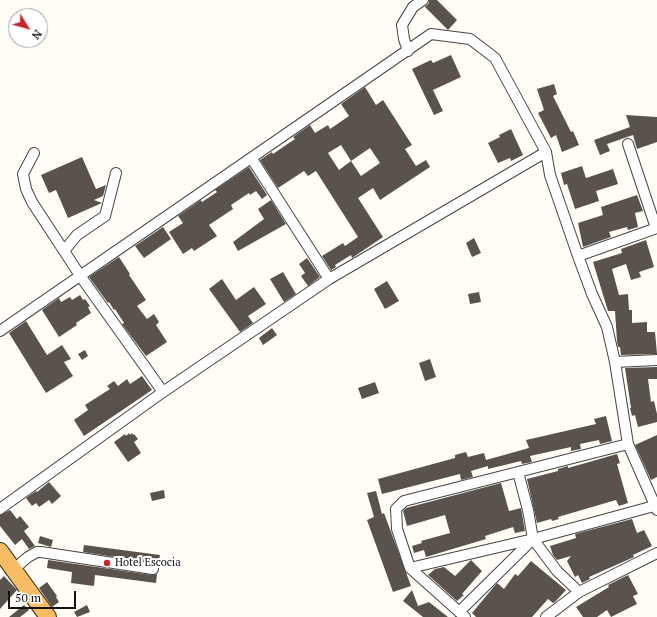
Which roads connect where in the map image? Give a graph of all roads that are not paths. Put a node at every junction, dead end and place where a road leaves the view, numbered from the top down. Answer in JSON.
{"nodes":[{"id":1,"x":423,"y":0,"type":"edge"},
{"id":2,"x":408,"y":51,"type":"junction"},
{"id":3,"x":628,"y":144,"type":"dead end"},
{"id":4,"x":546,"y":152,"type":"junction"},
{"id":5,"x":34,"y":153,"type":"dead end"},
{"id":6,"x":252,"y":159,"type":"junction"},
{"id":7,"x":116,"y":173,"type":"dead end"},
{"id":8,"x":656,"y":228,"type":"edge"},
{"id":9,"x":64,"y":251,"type":"junction"},
{"id":10,"x":578,"y":256,"type":"junction"},
{"id":11,"x":81,"y":276,"type":"junction"},
{"id":12,"x":329,"y":279,"type":"junction"},
{"id":13,"x":0,"y":331,"type":"edge"},
{"id":14,"x":657,"y":360,"type":"edge"},
{"id":15,"x":615,"y":362,"type":"junction"},
{"id":16,"x":163,"y":392,"type":"junction"},
{"id":17,"x":628,"y":444,"type":"junction"},
{"id":18,"x":518,"y":472,"type":"junction"},
{"id":19,"x":656,"y":508,"type":"edge"},
{"id":20,"x":0,"y":509,"type":"edge"},
{"id":21,"x":533,"y":539,"type":"junction"},
{"id":22,"x":0,"y":550,"type":"edge"},
{"id":23,"x":657,"y":553,"type":"edge"},
{"id":24,"x":410,"y":568,"type":"junction"},
{"id":25,"x":14,"y":569,"type":"junction"},
{"id":26,"x":153,"y":569,"type":"dead end"},
{"id":27,"x":579,"y":592,"type":"junction"},
{"id":28,"x":462,"y":615,"type":"edge"},
{"id":29,"x":48,"y":617,"type":"edge"},
{"id":30,"x":546,"y":617,"type":"edge"}],
"edges":[{"from":1,"to":2,"type":"street"},
{"from":2,"to":4,"type":"street"},
{"from":2,"to":6,"type":"street"},
{"from":3,"to":8,"type":"street"},
{"from":4,"to":10,"type":"street"},
{"from":4,"to":12,"type":"street"},
{"from":5,"to":9,"type":"street"},
{"from":6,"to":11,"type":"street"},
{"from":6,"to":12,"type":"street"},
{"from":7,"to":9,"type":"street"},
{"from":8,"to":10,"type":"street"},
{"from":9,"to":11,"type":"street"},
{"from":10,"to":15,"type":"street"},
{"from":11,"to":13,"type":"street"},
{"from":11,"to":16,"type":"street"},
{"from":12,"to":16,"type":"street"},
{"from":14,"to":15,"type":"street"},
{"from":15,"to":17,"type":"street"},
{"from":16,"to":20,"type":"street"},
{"from":17,"to":18,"type":"street"},
{"from":17,"to":19,"type":"street"},
{"from":18,"to":21,"type":"street"},
{"from":18,"to":24,"type":"street"},
{"from":19,"to":21,"type":"street"},
{"from":21,"to":24,"type":"street"},
{"from":21,"to":27,"type":"street"},
{"from":21,"to":28,"type":"street"},
{"from":22,"to":25,"type":"highway"},
{"from":23,"to":27,"type":"street"},
{"from":24,"to":28,"type":"street"},
{"from":25,"to":26,"type":"street"},
{"from":25,"to":29,"type":"highway"},
{"from":27,"to":30,"type":"street"}]}
